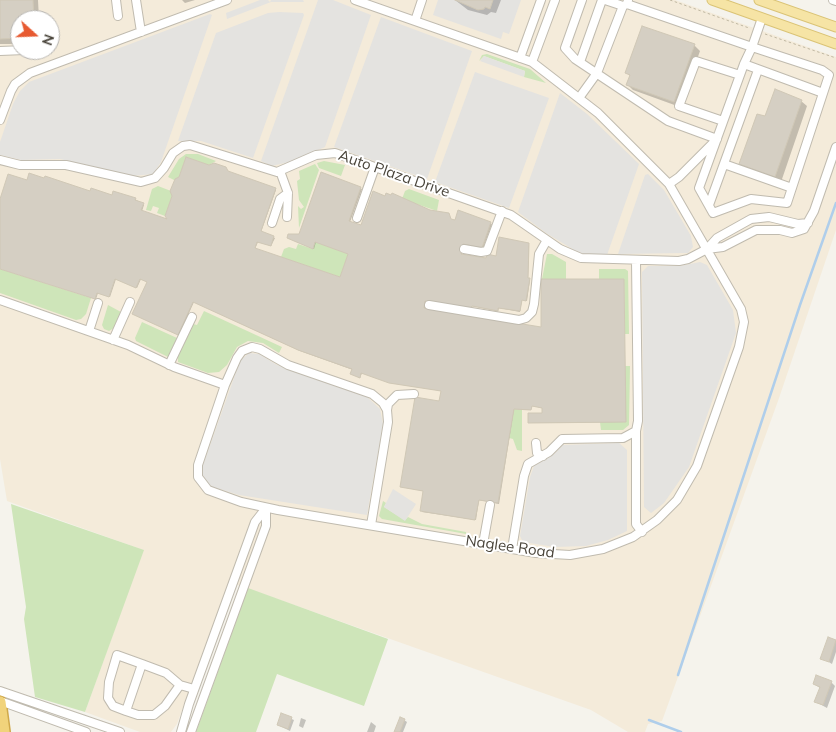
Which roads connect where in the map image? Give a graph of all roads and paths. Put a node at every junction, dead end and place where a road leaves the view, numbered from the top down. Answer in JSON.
{"nodes":[{"id":1,"x":116,"y":0,"type":"edge"},
{"id":2,"x":136,"y":0,"type":"edge"},
{"id":3,"x":227,"y":0,"type":"edge"},
{"id":4,"x":422,"y":0,"type":"edge"},
{"id":5,"x":541,"y":0,"type":"edge"},
{"id":6,"x":555,"y":0,"type":"edge"},
{"id":7,"x":582,"y":0,"type":"edge"},
{"id":8,"x":604,"y":0,"type":"edge"},
{"id":9,"x":712,"y":0,"type":"edge"},
{"id":10,"x":759,"y":0,"type":"edge"},
{"id":11,"x":360,"y":1,"type":"edge"},
{"id":12,"x":769,"y":2,"type":"edge"},
{"id":13,"x":626,"y":3,"type":"edge"},
{"id":14,"x":118,"y":16,"type":"dead end"},
{"id":15,"x":762,"y":18,"type":"junction"},
{"id":16,"x":415,"y":21,"type":"junction"},
{"id":17,"x":836,"y":27,"type":"edge"},
{"id":18,"x":141,"y":32,"type":"junction"},
{"id":19,"x":836,"y":44,"type":"edge"},
{"id":20,"x":752,"y":46,"type":"junction"},
{"id":21,"x":520,"y":58,"type":"junction"},
{"id":22,"x":532,"y":62,"type":"junction"},
{"id":23,"x":580,"y":62,"type":"junction"},
{"id":24,"x":744,"y":64,"type":"junction"},
{"id":25,"x":758,"y":70,"type":"junction"},
{"id":26,"x":597,"y":73,"type":"junction"},
{"id":27,"x":740,"y":75,"type":"junction"},
{"id":28,"x":823,"y":93,"type":"junction"},
{"id":29,"x":579,"y":98,"type":"junction"},
{"id":30,"x":0,"y":120,"type":"edge"},
{"id":31,"x":723,"y":121,"type":"junction"},
{"id":32,"x":717,"y":139,"type":"junction"},
{"id":33,"x":836,"y":147,"type":"edge"},
{"id":34,"x":0,"y":160,"type":"edge"},
{"id":35,"x":724,"y":164,"type":"junction"},
{"id":36,"x":375,"y":167,"type":"junction"},
{"id":37,"x":280,"y":171,"type":"junction"},
{"id":38,"x":669,"y":184,"type":"junction"},
{"id":39,"x":792,"y":188,"type":"junction"},
{"id":40,"x":288,"y":194,"type":"junction"},
{"id":41,"x":709,"y":205,"type":"junction"},
{"id":42,"x":502,"y":211,"type":"junction"},
{"id":43,"x":287,"y":217,"type":"dead end"},
{"id":44,"x":357,"y":218,"type":"dead end"},
{"id":45,"x":272,"y":223,"type":"dead end"},
{"id":46,"x":808,"y":223,"type":"junction"},
{"id":47,"x":547,"y":240,"type":"junction"},
{"id":48,"x":707,"y":249,"type":"junction"},
{"id":49,"x":464,"y":250,"type":"dead end"},
{"id":50,"x":636,"y":261,"type":"junction"},
{"id":51,"x":0,"y":300,"type":"edge"},
{"id":52,"x":130,"y":302,"type":"dead end"},
{"id":53,"x":98,"y":303,"type":"dead end"},
{"id":54,"x":429,"y":305,"type":"dead end"},
{"id":55,"x":192,"y":317,"type":"dead end"},
{"id":56,"x":89,"y":331,"type":"junction"},
{"id":57,"x":113,"y":340,"type":"junction"},
{"id":58,"x":169,"y":365,"type":"junction"},
{"id":59,"x":225,"y":385,"type":"junction"},
{"id":60,"x":414,"y":394,"type":"dead end"},
{"id":61,"x":387,"y":410,"type":"junction"},
{"id":62,"x":636,"y":431,"type":"junction"},
{"id":63,"x":536,"y":443,"type":"dead end"},
{"id":64,"x":543,"y":456,"type":"junction"},
{"id":65,"x":490,"y":505,"type":"dead end"},
{"id":66,"x":266,"y":508,"type":"junction"},
{"id":67,"x":371,"y":525,"type":"junction"},
{"id":68,"x":642,"y":532,"type":"junction"},
{"id":69,"x":483,"y":544,"type":"junction"},
{"id":70,"x":512,"y":549,"type":"junction"},
{"id":71,"x":142,"y":664,"type":"junction"},
{"id":72,"x":180,"y":684,"type":"junction"},
{"id":73,"x":194,"y":689,"type":"junction"},
{"id":74,"x":0,"y":691,"type":"edge"},
{"id":75,"x":189,"y":704,"type":"junction"},
{"id":76,"x":0,"y":705,"type":"edge"},
{"id":77,"x":126,"y":711,"type":"junction"},
{"id":78,"x":4,"y":732,"type":"edge"},
{"id":79,"x":86,"y":732,"type":"edge"},
{"id":80,"x":120,"y":732,"type":"edge"},
{"id":81,"x":176,"y":732,"type":"edge"},
{"id":82,"x":181,"y":732,"type":"edge"},
{"id":83,"x":191,"y":732,"type":"edge"}],
"edges":[{"from":1,"to":14,"type":"street"},
{"from":2,"to":18,"type":"street"},
{"from":3,"to":18,"type":"street"},
{"from":4,"to":16,"type":"street"},
{"from":5,"to":21,"type":"street"},
{"from":6,"to":22,"type":"street"},
{"from":7,"to":23,"type":"street"},
{"from":8,"to":13,"type":"street"},
{"from":8,"to":23,"type":"street"},
{"from":9,"to":15,"type":"main road"},
{"from":10,"to":12,"type":"main road"},
{"from":11,"to":16,"type":"street","name":"Naglee Road"},
{"from":12,"to":17,"type":"main road"},
{"from":13,"to":20,"type":"street"},
{"from":13,"to":26,"type":"street"},
{"from":15,"to":19,"type":"main road"},
{"from":15,"to":20,"type":"street"},
{"from":16,"to":21,"type":"street","name":"Naglee Road"},
{"from":18,"to":30,"type":"street"},
{"from":20,"to":24,"type":"street"},
{"from":20,"to":28,"type":"street"},
{"from":21,"to":22,"type":"street","name":"Naglee Road"},
{"from":22,"to":29,"type":"street","name":"Naglee Road"},
{"from":23,"to":26,"type":"street"},
{"from":24,"to":25,"type":"street"},
{"from":24,"to":27,"type":"street"},
{"from":25,"to":28,"type":"street"},
{"from":25,"to":35,"type":"street"},
{"from":26,"to":29,"type":"street"},
{"from":26,"to":32,"type":"street"},
{"from":27,"to":31,"type":"street"},
{"from":27,"to":31,"type":"street"},
{"from":28,"to":39,"type":"street"},
{"from":29,"to":38,"type":"street","name":"Naglee Road"},
{"from":31,"to":32,"type":"street"},
{"from":32,"to":38,"type":"street"},
{"from":32,"to":41,"type":"street"},
{"from":33,"to":46,"type":"street"},
{"from":34,"to":37,"type":"street"},
{"from":35,"to":39,"type":"street"},
{"from":35,"to":41,"type":"street"},
{"from":36,"to":37,"type":"street","name":"Auto Plaza Drive"},
{"from":36,"to":42,"type":"street","name":"Auto Plaza Drive"},
{"from":36,"to":44,"type":"street"},
{"from":37,"to":40,"type":"street"},
{"from":38,"to":48,"type":"street","name":"Naglee Road"},
{"from":39,"to":41,"type":"street"},
{"from":40,"to":43,"type":"street"},
{"from":40,"to":45,"type":"street"},
{"from":42,"to":47,"type":"street","name":"Auto Plaza Drive"},
{"from":42,"to":49,"type":"street"},
{"from":46,"to":48,"type":"street","name":"Auto Plaza Drive"},
{"from":46,"to":48,"type":"street","name":"Auto Plaza Drive"},
{"from":47,"to":50,"type":"street","name":"Auto Plaza Drive"},
{"from":47,"to":54,"type":"street"},
{"from":48,"to":50,"type":"street","name":"Auto Plaza Drive"},
{"from":48,"to":68,"type":"street","name":"Naglee Road"},
{"from":50,"to":62,"type":"street"},
{"from":51,"to":56,"type":"street"},
{"from":52,"to":57,"type":"street"},
{"from":53,"to":56,"type":"street"},
{"from":55,"to":58,"type":"street"},
{"from":56,"to":57,"type":"street"},
{"from":57,"to":58,"type":"street"},
{"from":58,"to":59,"type":"street"},
{"from":59,"to":61,"type":"street"},
{"from":59,"to":66,"type":"street","name":"Naglee Road"},
{"from":60,"to":61,"type":"street"},
{"from":61,"to":67,"type":"street"},
{"from":62,"to":64,"type":"street"},
{"from":62,"to":68,"type":"street"},
{"from":63,"to":64,"type":"street"},
{"from":64,"to":70,"type":"street"},
{"from":65,"to":69,"type":"street"},
{"from":66,"to":67,"type":"street","name":"Naglee Road"},
{"from":66,"to":73,"type":"street"},
{"from":66,"to":83,"type":"street"},
{"from":67,"to":69,"type":"street","name":"Naglee Road"},
{"from":68,"to":70,"type":"street","name":"Naglee Road"},
{"from":69,"to":70,"type":"street","name":"Naglee Road"},
{"from":71,"to":72,"type":"street"},
{"from":71,"to":77,"type":"street"},
{"from":71,"to":77,"type":"street"},
{"from":72,"to":73,"type":"street"},
{"from":72,"to":77,"type":"street"},
{"from":73,"to":75,"type":"street"},
{"from":74,"to":80,"type":"street"},
{"from":75,"to":81,"type":"street"},
{"from":75,"to":82,"type":"street"},
{"from":76,"to":78,"type":"highway"},
{"from":76,"to":79,"type":"street"}]}
